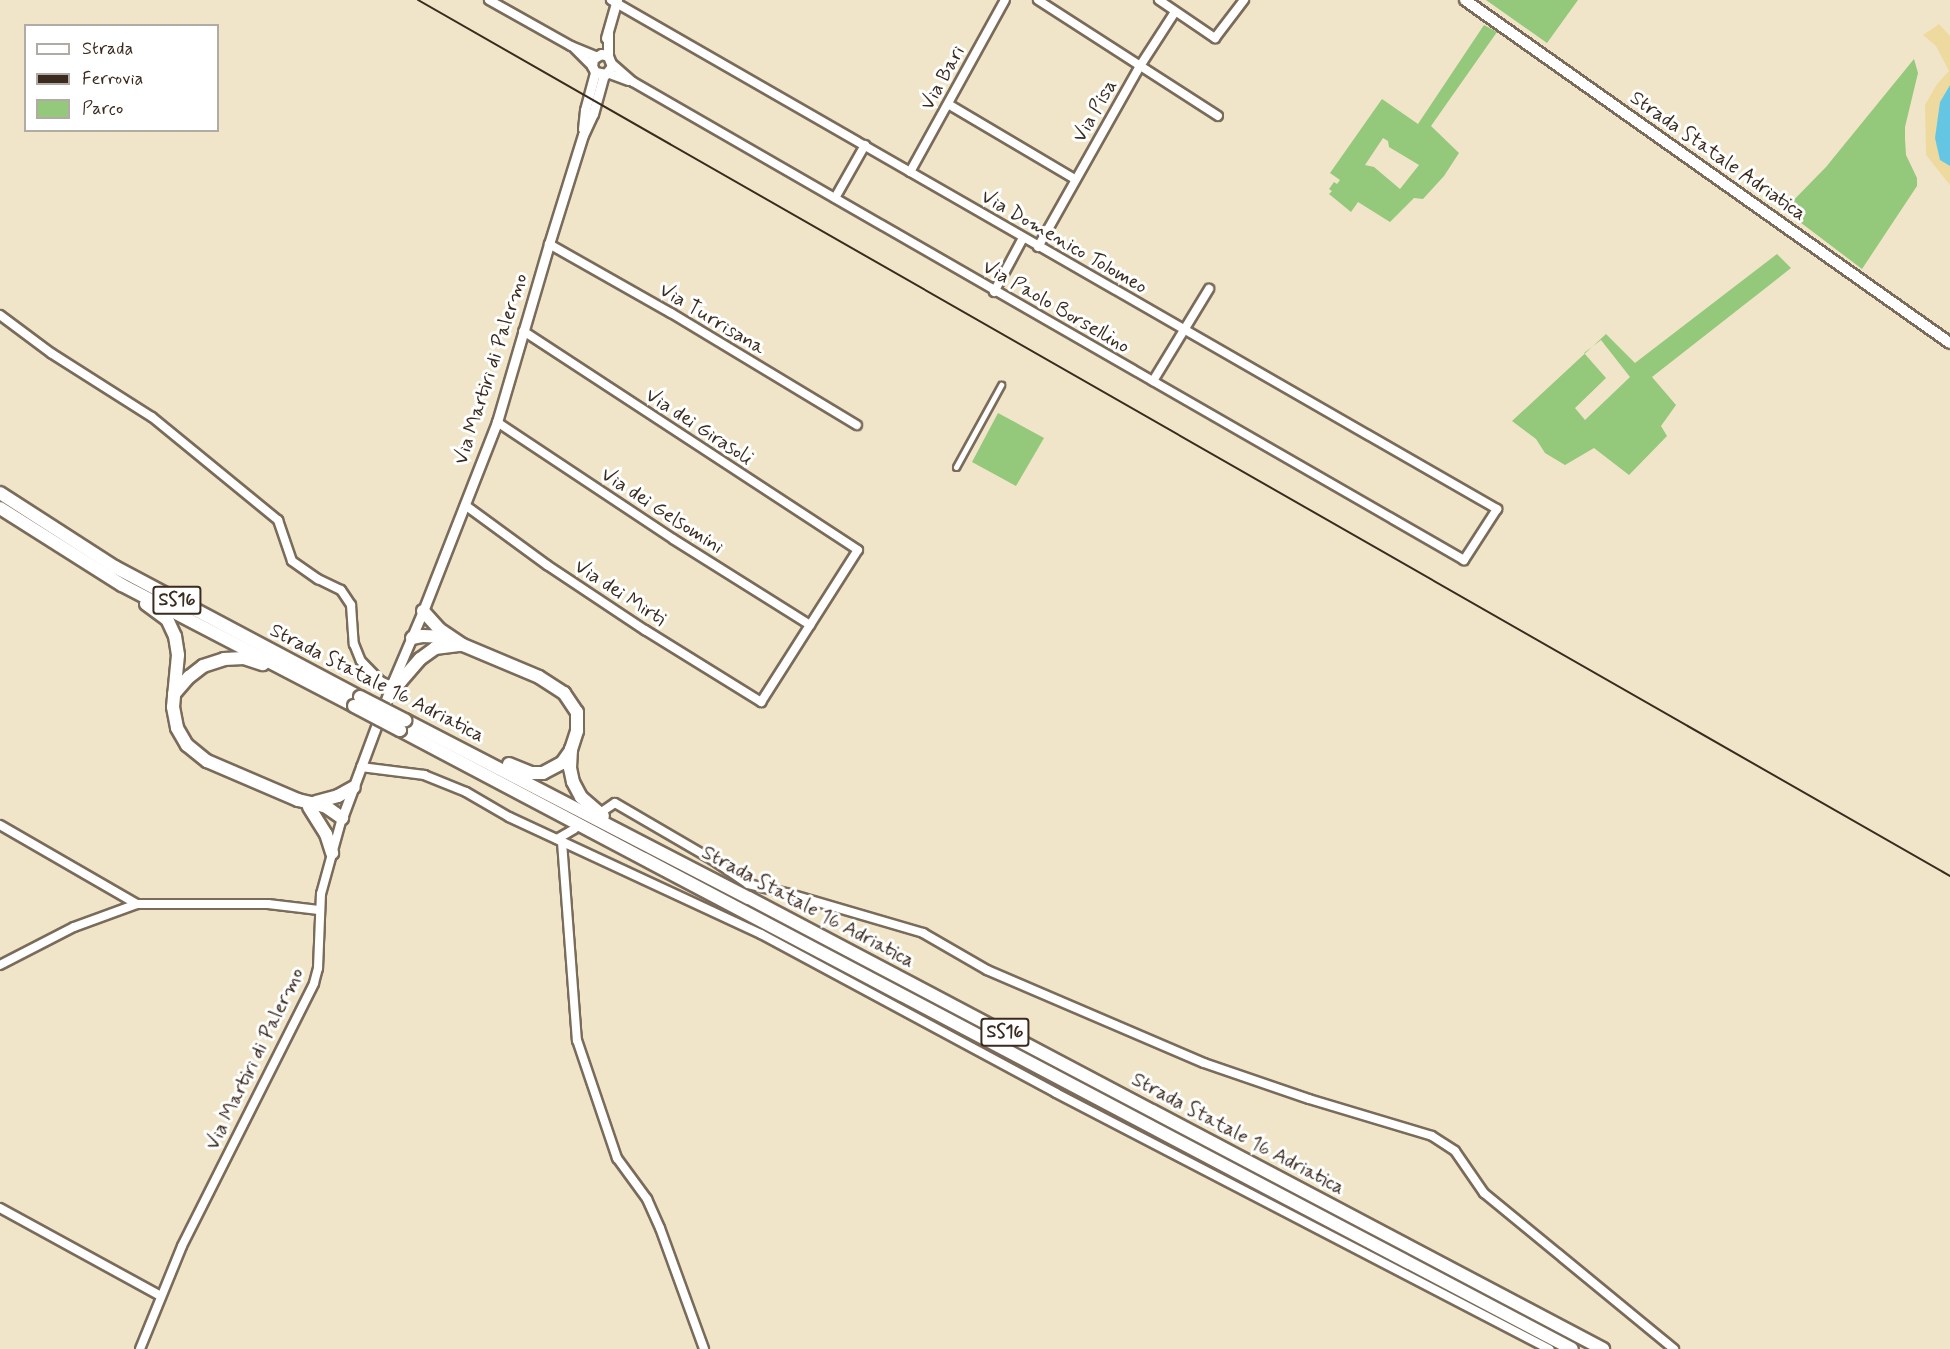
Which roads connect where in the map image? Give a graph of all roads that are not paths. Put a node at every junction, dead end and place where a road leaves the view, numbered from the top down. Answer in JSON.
{"nodes":[{"id":1,"x":489,"y":0,"type":"edge"},
{"id":2,"x":1005,"y":0,"type":"edge"},
{"id":3,"x":1038,"y":0,"type":"edge"},
{"id":4,"x":1159,"y":0,"type":"edge"},
{"id":5,"x":1244,"y":0,"type":"edge"},
{"id":6,"x":1465,"y":0,"type":"edge"},
{"id":7,"x":615,"y":1,"type":"edge"},
{"id":8,"x":1175,"y":12,"type":"junction"},
{"id":9,"x":602,"y":64,"type":"junction"},
{"id":10,"x":1140,"y":66,"type":"junction"},
{"id":11,"x":948,"y":104,"type":"junction"},
{"id":12,"x":1218,"y":116,"type":"dead end"},
{"id":13,"x":865,"y":145,"type":"junction"},
{"id":14,"x":910,"y":172,"type":"junction"},
{"id":15,"x":1075,"y":179,"type":"junction"},
{"id":16,"x":835,"y":198,"type":"junction"},
{"id":17,"x":1023,"y":238,"type":"junction"},
{"id":18,"x":549,"y":244,"type":"junction"},
{"id":19,"x":1038,"y":247,"type":"junction"},
{"id":20,"x":1209,"y":289,"type":"dead end"},
{"id":21,"x":994,"y":292,"type":"junction"},
{"id":22,"x":0,"y":315,"type":"edge"},
{"id":23,"x":1184,"y":329,"type":"junction"},
{"id":24,"x":523,"y":331,"type":"junction"},
{"id":25,"x":1950,"y":343,"type":"edge"},
{"id":26,"x":1153,"y":381,"type":"junction"},
{"id":27,"x":1000,"y":385,"type":"dead end"},
{"id":28,"x":497,"y":422,"type":"junction"},
{"id":29,"x":857,"y":425,"type":"dead end"},
{"id":30,"x":956,"y":467,"type":"dead end"},
{"id":31,"x":0,"y":493,"type":"edge"},
{"id":32,"x":465,"y":505,"type":"junction"},
{"id":33,"x":0,"y":508,"type":"edge"},
{"id":34,"x":1464,"y":560,"type":"joint"},
{"id":35,"x":99,"y":571,"type":"junction"},
{"id":36,"x":423,"y":611,"type":"junction"},
{"id":37,"x":810,"y":625,"type":"junction"},
{"id":38,"x":450,"y":637,"type":"junction"},
{"id":39,"x":412,"y":638,"type":"junction"},
{"id":40,"x":463,"y":645,"type":"junction"},
{"id":41,"x":435,"y":648,"type":"junction"},
{"id":42,"x":295,"y":674,"type":"junction"},
{"id":43,"x":391,"y":686,"type":"junction"},
{"id":44,"x":174,"y":695,"type":"junction"},
{"id":45,"x":357,"y":702,"type":"junction"},
{"id":46,"x":402,"y":725,"type":"junction"},
{"id":47,"x":427,"y":730,"type":"junction"},
{"id":48,"x":571,"y":749,"type":"junction"},
{"id":49,"x":361,"y":767,"type":"junction"},
{"id":50,"x":354,"y":787,"type":"junction"},
{"id":51,"x":310,"y":805,"type":"junction"},
{"id":52,"x":603,"y":811,"type":"dead end"},
{"id":53,"x":342,"y":818,"type":"junction"},
{"id":54,"x":0,"y":825,"type":"edge"},
{"id":55,"x":574,"y":829,"type":"dead end"},
{"id":56,"x":631,"y":836,"type":"junction"},
{"id":57,"x":559,"y":840,"type":"junction"},
{"id":58,"x":332,"y":853,"type":"junction"},
{"id":59,"x":136,"y":904,"type":"junction"},
{"id":60,"x":319,"y":910,"type":"junction"},
{"id":61,"x":0,"y":965,"type":"edge"},
{"id":62,"x":0,"y":1208,"type":"edge"},
{"id":63,"x":161,"y":1296,"type":"junction"},
{"id":64,"x":140,"y":1349,"type":"edge"},
{"id":65,"x":704,"y":1349,"type":"edge"},
{"id":66,"x":1550,"y":1349,"type":"edge"},
{"id":67,"x":1572,"y":1349,"type":"edge"},
{"id":68,"x":1603,"y":1349,"type":"edge"},
{"id":69,"x":1674,"y":1349,"type":"edge"}],
"edges":[{"from":1,"to":9,"type":"street","name":"Via Paolo Borsellino"},
{"from":2,"to":11,"type":"street","name":"Via Bari"},
{"from":3,"to":10,"type":"street"},
{"from":4,"to":8,"type":"street"},
{"from":5,"to":8,"type":"street"},
{"from":6,"to":25,"type":"main road","name":"Strada Statale Adriatica"},
{"from":7,"to":9,"type":"street","name":"Via Martiri di Palermo"},
{"from":7,"to":13,"type":"street","name":"Via Domenico Tolomeo"},
{"from":8,"to":10,"type":"street","name":"Via Pisa"},
{"from":9,"to":16,"type":"street","name":"Via Paolo Borsellino"},
{"from":9,"to":18,"type":"street","name":"Via Martiri di Palermo"},
{"from":10,"to":12,"type":"street"},
{"from":10,"to":15,"type":"street","name":"Via Pisa"},
{"from":11,"to":14,"type":"street","name":"Via Bari"},
{"from":11,"to":15,"type":"street"},
{"from":13,"to":14,"type":"street","name":"Via Domenico Tolomeo"},
{"from":13,"to":16,"type":"street"},
{"from":14,"to":17,"type":"street","name":"Via Domenico Tolomeo"},
{"from":15,"to":19,"type":"street","name":"Via Pisa"},
{"from":16,"to":21,"type":"street","name":"Via Paolo Borsellino"},
{"from":17,"to":19,"type":"street","name":"Via Domenico Tolomeo"},
{"from":17,"to":21,"type":"street"},
{"from":18,"to":24,"type":"street","name":"Via Martiri di Palermo"},
{"from":18,"to":29,"type":"street","name":"Via Turrisana"},
{"from":19,"to":23,"type":"street","name":"Via Domenico Tolomeo"},
{"from":20,"to":23,"type":"street"},
{"from":21,"to":26,"type":"street","name":"Via Paolo Borsellino"},
{"from":22,"to":43,"type":"street"},
{"from":23,"to":26,"type":"street"},
{"from":23,"to":34,"type":"street","name":"Via Domenico Tolomeo"},
{"from":24,"to":28,"type":"street","name":"Via Martiri di Palermo"},
{"from":24,"to":37,"type":"street","name":"Via dei Girasoli"},
{"from":26,"to":34,"type":"street","name":"Via Paolo Borsellino"},
{"from":27,"to":30,"type":"street"},
{"from":28,"to":32,"type":"street","name":"Via Martiri di Palermo"},
{"from":28,"to":37,"type":"street","name":"Via dei Gelsomini"},
{"from":31,"to":45,"type":"highway","name":"Strada Statale 16 Adriatica","number":"SS16"},
{"from":32,"to":36,"type":"street","name":"Via Martiri di Palermo"},
{"from":32,"to":37,"type":"street","name":"Via dei Mirti"},
{"from":33,"to":35,"type":"highway","name":"Strada Statale 16 Adriatica","number":"SS16"},
{"from":35,"to":42,"type":"highway","name":"Strada Statale 16 Adriatica","number":"SS16"},
{"from":35,"to":44,"type":"highway","number":"SS16"},
{"from":36,"to":38,"type":"highway","number":"SS16"},
{"from":36,"to":39,"type":"street","name":"Via Martiri di Palermo"},
{"from":38,"to":39,"type":"highway"},
{"from":38,"to":40,"type":"highway","number":"SS16"},
{"from":39,"to":41,"type":"highway","number":"SS16"},
{"from":39,"to":43,"type":"street","name":"Via Martiri di Palermo"},
{"from":40,"to":41,"type":"highway","number":"SS16"},
{"from":40,"to":48,"type":"highway","number":"SS16"},
{"from":41,"to":43,"type":"highway"},
{"from":42,"to":44,"type":"highway","number":"SS16"},
{"from":42,"to":45,"type":"highway","name":"Strada Statale 16 Adriatica","number":"SS16"},
{"from":43,"to":49,"type":"street","name":"Via Martiri di Palermo"},
{"from":44,"to":51,"type":"highway","number":"SS16"},
{"from":45,"to":46,"type":"highway","name":"Strada Statale 16 Adriatica","number":"SS16","bridge":true},
{"from":46,"to":47,"type":"highway","name":"Strada Statale 16 Adriatica","number":"SS16"},
{"from":46,"to":67,"type":"highway","name":"Strada Statale 16 Adriatica","number":"SS16"},
{"from":47,"to":48,"type":"highway","number":"SS16"},
{"from":47,"to":56,"type":"highway","name":"Strada Statale 16 Adriatica","number":"SS16"},
{"from":48,"to":56,"type":"highway","number":"SS16"},
{"from":49,"to":50,"type":"street","name":"Via Martiri di Palermo"},
{"from":49,"to":57,"type":"street"},
{"from":50,"to":51,"type":"highway"},
{"from":50,"to":53,"type":"street","name":"Via Martiri di Palermo"},
{"from":51,"to":53,"type":"highway","number":"SS16"},
{"from":51,"to":58,"type":"highway","number":"SS16"},
{"from":52,"to":69,"type":"street"},
{"from":53,"to":58,"type":"street","name":"Via Martiri di Palermo"},
{"from":54,"to":59,"type":"street"},
{"from":55,"to":57,"type":"street"},
{"from":56,"to":68,"type":"highway","name":"Strada Statale 16 Adriatica","number":"SS16"},
{"from":57,"to":65,"type":"street"},
{"from":57,"to":66,"type":"street"},
{"from":58,"to":60,"type":"street","name":"Via Martiri di Palermo"},
{"from":59,"to":60,"type":"street"},
{"from":59,"to":61,"type":"street"},
{"from":60,"to":63,"type":"street","name":"Via Martiri di Palermo"},
{"from":62,"to":63,"type":"street"},
{"from":63,"to":64,"type":"street","name":"Via Martiri di Palermo"}]}
